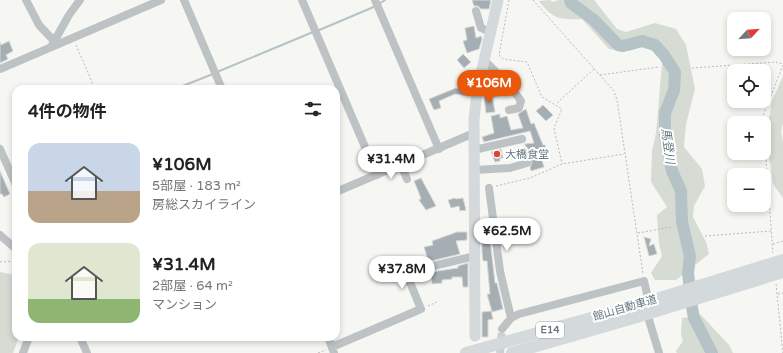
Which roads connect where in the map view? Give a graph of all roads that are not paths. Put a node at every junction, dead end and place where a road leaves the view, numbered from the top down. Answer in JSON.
{"nodes":[{"id":1,"x":26,"y":0,"type":"edge"},
{"id":2,"x":80,"y":0,"type":"edge"},
{"id":3,"x":161,"y":0,"type":"edge"},
{"id":4,"x":184,"y":0,"type":"edge"},
{"id":5,"x":302,"y":0,"type":"edge"},
{"id":6,"x":498,"y":0,"type":"edge"},
{"id":7,"x":376,"y":3,"type":"edge"},
{"id":8,"x":476,"y":12,"type":"dead end"},
{"id":9,"x":491,"y":32,"type":"junction"},
{"id":10,"x":53,"y":44,"type":"junction"},
{"id":11,"x":484,"y":60,"type":"junction"},
{"id":12,"x":0,"y":69,"type":"edge"},
{"id":13,"x":220,"y":85,"type":"edge"},
{"id":14,"x":339,"y":85,"type":"edge"},
{"id":15,"x":340,"y":88,"type":"edge"},
{"id":16,"x":509,"y":110,"type":"dead end"},
{"id":17,"x":474,"y":133,"type":"junction"},
{"id":18,"x":522,"y":139,"type":"dead end"},
{"id":19,"x":439,"y":148,"type":"junction"},
{"id":20,"x":0,"y":149,"type":"edge"},
{"id":21,"x":474,"y":150,"type":"junction"},
{"id":22,"x":527,"y":163,"type":"dead end"},
{"id":23,"x":401,"y":165,"type":"junction"},
{"id":24,"x":474,"y":170,"type":"junction"},
{"id":25,"x":377,"y":175,"type":"junction"},
{"id":26,"x":12,"y":176,"type":"edge"},
{"id":27,"x":408,"y":180,"type":"dead end"},
{"id":28,"x":489,"y":188,"type":"road end"},
{"id":29,"x":340,"y":190,"type":"edge"},
{"id":30,"x":0,"y":235,"type":"edge"},
{"id":31,"x":12,"y":246,"type":"edge"},
{"id":32,"x":475,"y":256,"type":"junction"},
{"id":33,"x":778,"y":258,"type":"edge"},
{"id":34,"x":779,"y":277,"type":"edge"},
{"id":35,"x":744,"y":278,"type":"junction"},
{"id":36,"x":647,"y":294,"type":"dead end"},
{"id":37,"x":640,"y":315,"type":"junction"},
{"id":38,"x":511,"y":318,"type":"junction"},
{"id":39,"x":502,"y":329,"type":"tunnel mouth"},
{"id":40,"x":475,"y":336,"type":"dead end"},
{"id":41,"x":28,"y":341,"type":"edge"},
{"id":42,"x":82,"y":341,"type":"edge"},
{"id":43,"x":333,"y":350,"type":"edge"},
{"id":44,"x":23,"y":353,"type":"edge"},
{"id":45,"x":87,"y":353,"type":"edge"},
{"id":46,"x":466,"y":353,"type":"edge"},
{"id":47,"x":512,"y":353,"type":"edge"},
{"id":48,"x":659,"y":353,"type":"edge"}],
"edges":[{"from":1,"to":10,"type":"street"},
{"from":2,"to":10,"type":"street"},
{"from":3,"to":10,"type":"street"},
{"from":4,"to":13,"type":"street"},
{"from":5,"to":14,"type":"street"},
{"from":6,"to":9,"type":"main road"},
{"from":7,"to":19,"type":"street"},
{"from":8,"to":9,"type":"street"},
{"from":9,"to":11,"type":"main road"},
{"from":10,"to":12,"type":"street"},
{"from":11,"to":16,"type":"street"},
{"from":11,"to":17,"type":"main road"},
{"from":15,"to":25,"type":"street"},
{"from":17,"to":19,"type":"street"},
{"from":17,"to":21,"type":"main road"},
{"from":18,"to":21,"type":"street"},
{"from":19,"to":23,"type":"street"},
{"from":20,"to":26,"type":"street"},
{"from":21,"to":24,"type":"main road"},
{"from":22,"to":24,"type":"street"},
{"from":23,"to":25,"type":"street"},
{"from":23,"to":27,"type":"street"},
{"from":24,"to":32,"type":"main road"},
{"from":25,"to":29,"type":"street"},
{"from":28,"to":38,"type":"street"},
{"from":30,"to":31,"type":"street"},
{"from":32,"to":40,"type":"main road"},
{"from":32,"to":43,"type":"street"},
{"from":33,"to":35,"type":"highway","name":"館山自動車道","number":"E14"},
{"from":34,"to":35,"type":"highway","name":"館山自動車道","number":"E14"},
{"from":35,"to":37,"type":"highway","name":"館山自動車道","number":"E14"},
{"from":36,"to":38,"type":"street"},
{"from":37,"to":46,"type":"highway","name":"館山自動車道","number":"E14"},
{"from":37,"to":47,"type":"highway","name":"館山自動車道","number":"E14"},
{"from":37,"to":48,"type":"street"},
{"from":38,"to":39,"type":"street"},
{"from":41,"to":44,"type":"street"},
{"from":42,"to":45,"type":"street"}]}
